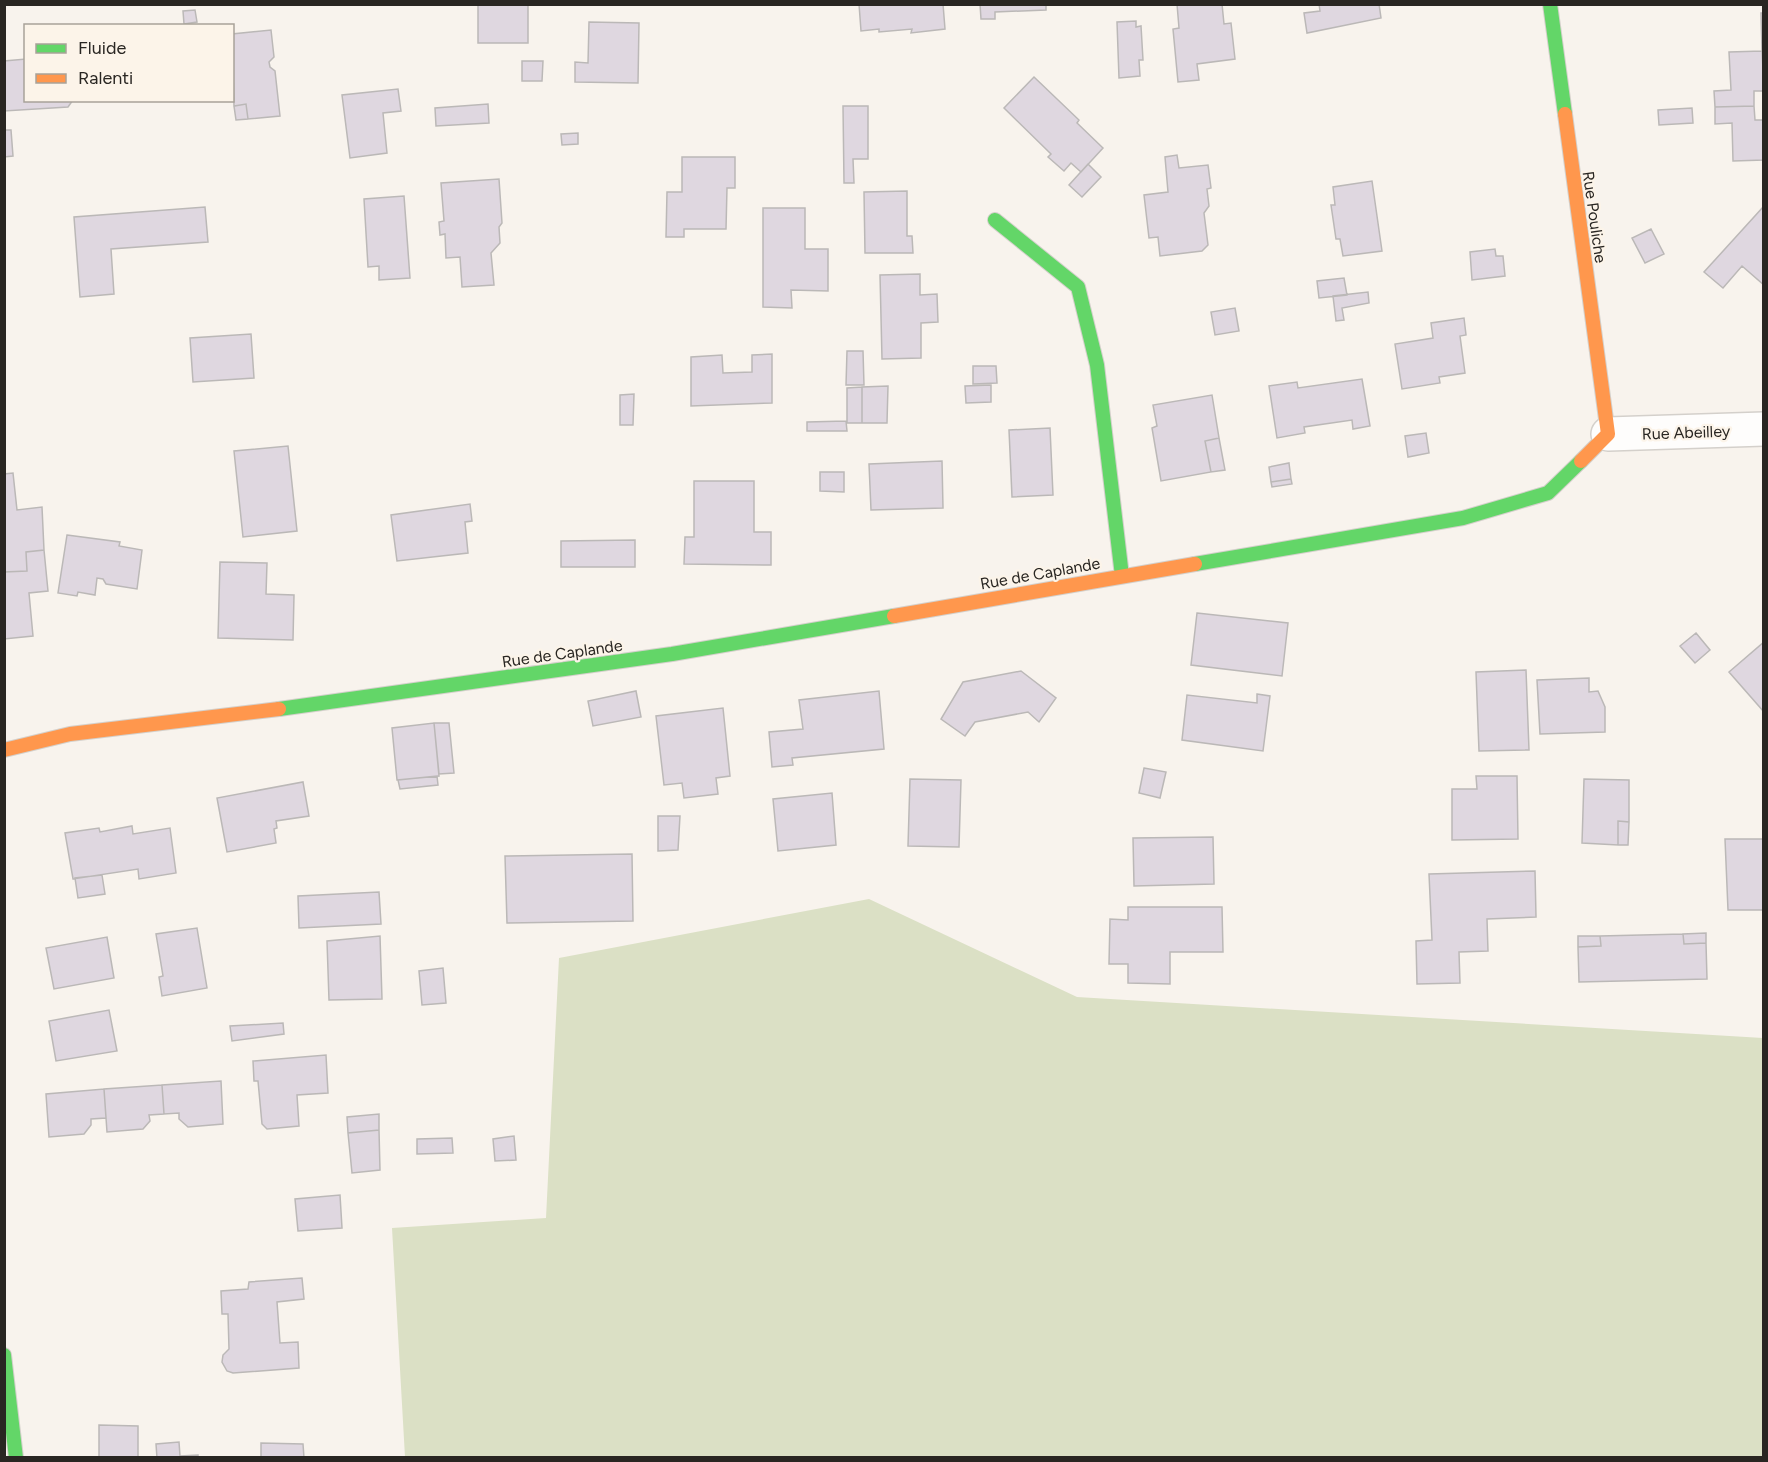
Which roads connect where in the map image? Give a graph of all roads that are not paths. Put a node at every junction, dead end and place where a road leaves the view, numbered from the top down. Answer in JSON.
{"nodes":[{"id":1,"x":1550,"y":4,"type":"edge"},
{"id":2,"x":995,"y":220,"type":"dead end"},
{"id":3,"x":1764,"y":429,"type":"edge"},
{"id":4,"x":1608,"y":434,"type":"junction"},
{"id":5,"x":1122,"y":576,"type":"junction"},
{"id":6,"x":4,"y":750,"type":"edge"},
{"id":7,"x":4,"y":1355,"type":"edge"},
{"id":8,"x":16,"y":1458,"type":"edge"}],
"edges":[{"from":1,"to":4,"type":"street","name":"Rue Pouliche"},
{"from":2,"to":5,"type":"street","name":"Rue de Caplande"},
{"from":3,"to":4,"type":"street","name":"Rue Abeilley"},
{"from":4,"to":5,"type":"street","name":"Rue de Caplande"},
{"from":5,"to":6,"type":"street","name":"Rue de Caplande"},
{"from":7,"to":8,"type":"street"}]}
